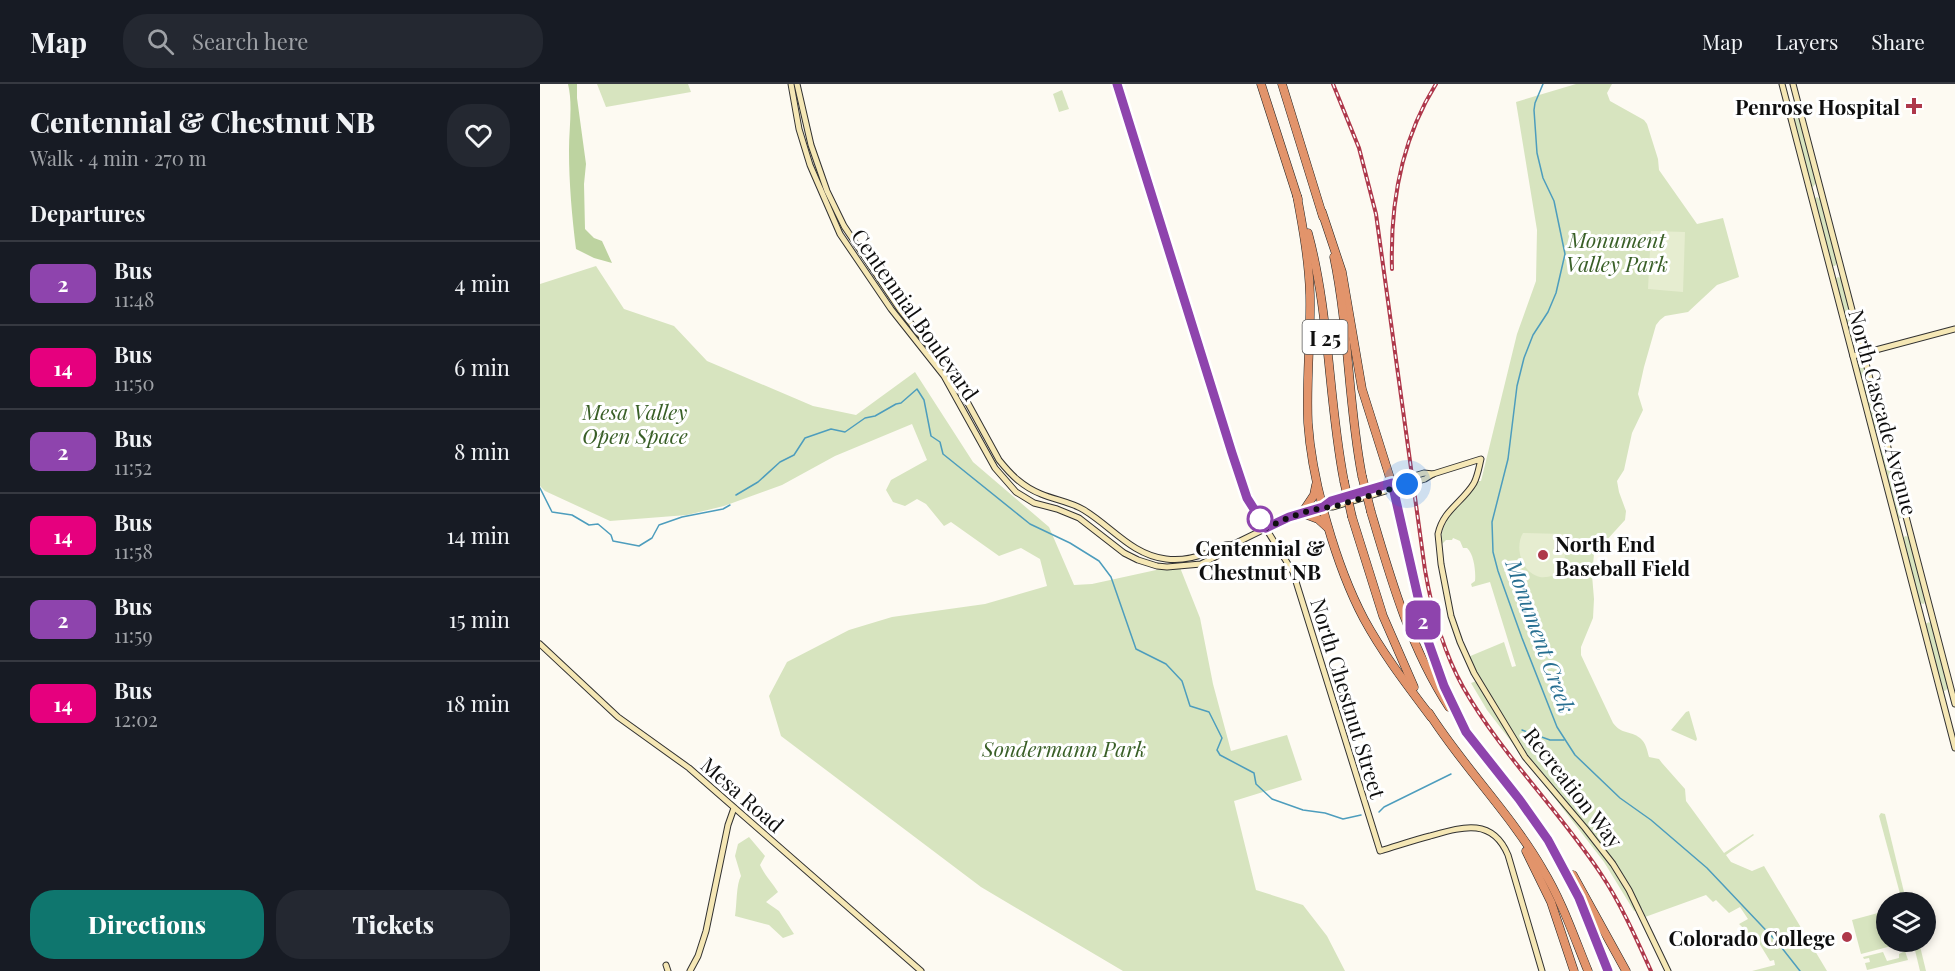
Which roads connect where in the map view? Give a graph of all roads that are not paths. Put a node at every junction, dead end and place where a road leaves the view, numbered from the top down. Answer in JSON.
{"nodes":[{"id":1,"x":791,"y":84,"type":"edge"},
{"id":2,"x":797,"y":84,"type":"edge"},
{"id":3,"x":1117,"y":84,"type":"edge"},
{"id":4,"x":1261,"y":84,"type":"edge"},
{"id":5,"x":1282,"y":84,"type":"edge"},
{"id":6,"x":1782,"y":84,"type":"edge"},
{"id":7,"x":1793,"y":84,"type":"edge"},
{"id":8,"x":1297,"y":196,"type":"junction"},
{"id":9,"x":1322,"y":212,"type":"junction"},
{"id":10,"x":1955,"y":329,"type":"edge"},
{"id":11,"x":1864,"y":353,"type":"junction"},
{"id":12,"x":1852,"y":356,"type":"junction"},
{"id":13,"x":1481,"y":459,"type":"joint"},
{"id":14,"x":1316,"y":474,"type":"junction"},
{"id":15,"x":1393,"y":486,"type":"junction"},
{"id":16,"x":1323,"y":507,"type":"junction"},
{"id":17,"x":1302,"y":513,"type":"junction"},
{"id":18,"x":1266,"y":528,"type":"junction"},
{"id":19,"x":1331,"y":532,"type":"junction"},
{"id":20,"x":1232,"y":545,"type":"junction"},
{"id":21,"x":540,"y":644,"type":"edge"},
{"id":22,"x":1955,"y":704,"type":"edge"},
{"id":23,"x":1431,"y":717,"type":"junction"},
{"id":24,"x":1466,"y":732,"type":"junction"},
{"id":25,"x":1955,"y":748,"type":"edge"},
{"id":26,"x":734,"y":807,"type":"junction"},
{"id":27,"x":1514,"y":825,"type":"junction"},
{"id":28,"x":1548,"y":840,"type":"junction"},
{"id":29,"x":690,"y":971,"type":"edge"},
{"id":30,"x":921,"y":971,"type":"edge"},
{"id":31,"x":1542,"y":971,"type":"edge"},
{"id":32,"x":1574,"y":971,"type":"edge"},
{"id":33,"x":1588,"y":971,"type":"edge"},
{"id":34,"x":1608,"y":971,"type":"edge"},
{"id":35,"x":1626,"y":971,"type":"edge"},
{"id":36,"x":1668,"y":971,"type":"edge"}],
"edges":[{"from":1,"to":20,"type":"main road","name":"Centennial Boulevard"},
{"from":2,"to":20,"type":"main road","name":"Centennial Boulevard"},
{"from":3,"to":18,"type":"main road","name":"North Chestnut Street"},
{"from":4,"to":8,"type":"highway","number":"I 25"},
{"from":5,"to":9,"type":"highway","number":"I 25"},
{"from":6,"to":12,"type":"main road","name":"North Cascade Avenue"},
{"from":7,"to":11,"type":"main road","name":"North Cascade Avenue"},
{"from":8,"to":14,"type":"highway"},
{"from":8,"to":23,"type":"highway","number":"I 25","bridge":true},
{"from":9,"to":15,"type":"highway"},
{"from":9,"to":24,"type":"highway","number":"I 25","bridge":true},
{"from":10,"to":11,"type":"main road"},
{"from":11,"to":12,"type":"main road"},
{"from":11,"to":22,"type":"main road","name":"North Cascade Avenue"},
{"from":12,"to":25,"type":"main road","name":"North Cascade Avenue"},
{"from":13,"to":15,"type":"main road","name":"Centennial Boulevard"},
{"from":13,"to":36,"type":"main road","name":"Recreation Way"},
{"from":14,"to":16,"type":"highway"},
{"from":14,"to":17,"type":"highway"},
{"from":15,"to":16,"type":"main road","name":"Centennial Boulevard"},
{"from":15,"to":24,"type":"highway"},
{"from":16,"to":17,"type":"main road","name":"Centennial Boulevard"},
{"from":16,"to":19,"type":"highway"},
{"from":17,"to":18,"type":"main road","name":"Centennial Boulevard"},
{"from":17,"to":19,"type":"highway"},
{"from":18,"to":20,"type":"main road","name":"Centennial Boulevard"},
{"from":18,"to":31,"type":"main road","name":"North Chestnut Street"},
{"from":19,"to":23,"type":"highway"},
{"from":21,"to":26,"type":"main road","name":"Mesa Road"},
{"from":23,"to":27,"type":"highway","number":"I 25"},
{"from":24,"to":28,"type":"highway","number":"I 25"},
{"from":26,"to":29,"type":"main road"},
{"from":26,"to":30,"type":"main road","name":"Mesa Road"},
{"from":27,"to":32,"type":"highway"},
{"from":27,"to":33,"type":"highway","number":"I 25"},
{"from":28,"to":34,"type":"highway","number":"I 25"},
{"from":28,"to":35,"type":"highway"}]}
